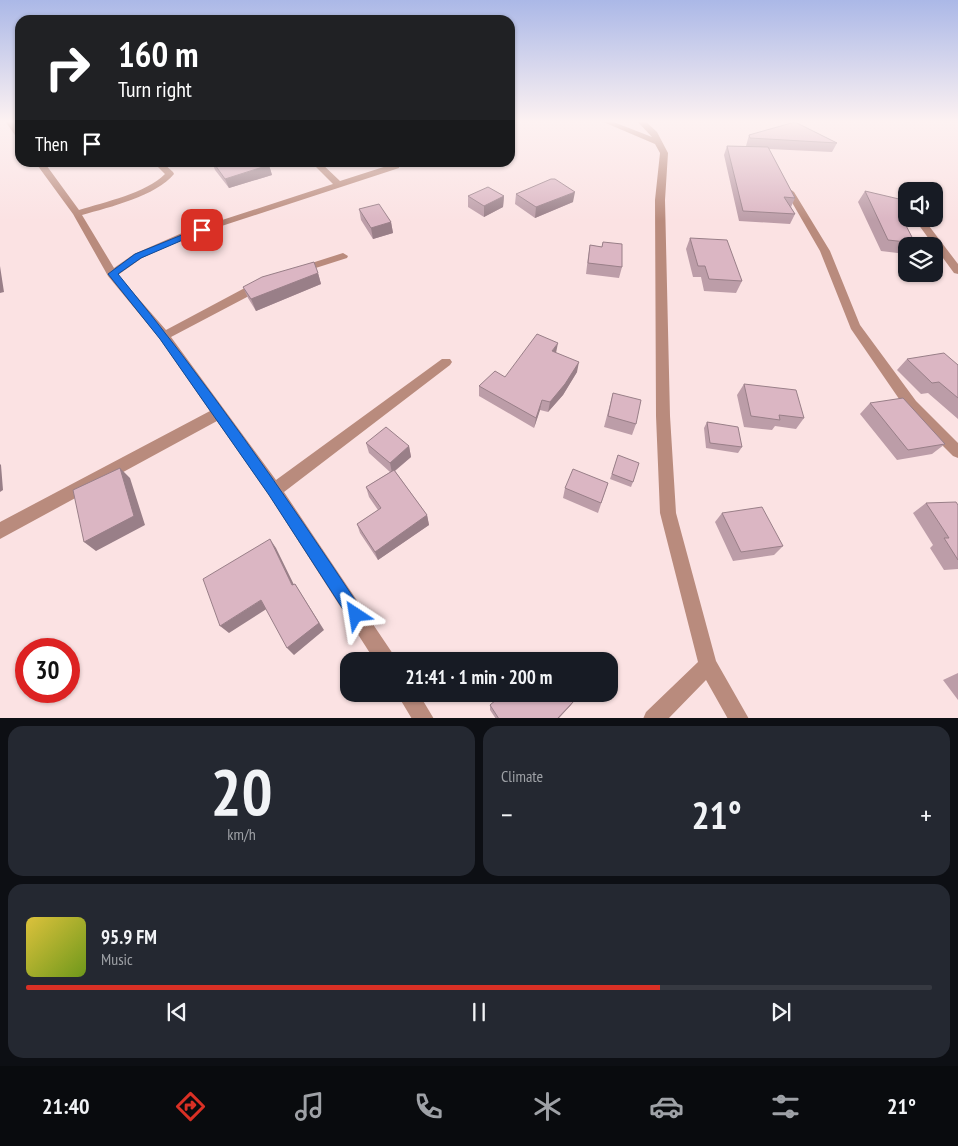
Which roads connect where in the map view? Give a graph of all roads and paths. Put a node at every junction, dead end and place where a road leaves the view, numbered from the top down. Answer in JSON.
{"nodes":[{"id":1,"x":664,"y":155,"type":"edge"},
{"id":2,"x":43,"y":167,"type":"edge"},
{"id":3,"x":162,"y":167,"type":"edge"},
{"id":4,"x":320,"y":167,"type":"edge"},
{"id":5,"x":393,"y":167,"type":"edge"},
{"id":6,"x":338,"y":184,"type":"junction"},
{"id":7,"x":790,"y":192,"type":"edge"},
{"id":8,"x":77,"y":214,"type":"junction"},
{"id":9,"x":925,"y":227,"type":"edge"},
{"id":10,"x":343,"y":256,"type":"dead end"},
{"id":11,"x":958,"y":271,"type":"edge"},
{"id":12,"x":291,"y":273,"type":"edge"},
{"id":13,"x":112,"y":274,"type":"junction"},
{"id":14,"x":274,"y":278,"type":"edge"},
{"id":15,"x":164,"y":336,"type":"junction"},
{"id":16,"x":446,"y":362,"type":"dead end"},
{"id":17,"x":219,"y":414,"type":"junction"},
{"id":18,"x":958,"y":452,"type":"edge"},
{"id":19,"x":274,"y":490,"type":"junction"},
{"id":20,"x":0,"y":530,"type":"edge"},
{"id":21,"x":380,"y":652,"type":"edge"},
{"id":22,"x":708,"y":665,"type":"junction"},
{"id":23,"x":413,"y":702,"type":"edge"},
{"id":24,"x":424,"y":718,"type":"edge"},
{"id":25,"x":653,"y":718,"type":"edge"},
{"id":26,"x":739,"y":718,"type":"edge"}],
"edges":[{"from":1,"to":22,"type":"street"},
{"from":2,"to":8,"type":"street"},
{"from":3,"to":8,"type":"street"},
{"from":4,"to":6,"type":"street"},
{"from":5,"to":6,"type":"street"},
{"from":6,"to":13,"type":"street"},
{"from":7,"to":18,"type":"street"},
{"from":8,"to":13,"type":"street"},
{"from":9,"to":11,"type":"street"},
{"from":10,"to":12,"type":"street"},
{"from":13,"to":15,"type":"street"},
{"from":14,"to":15,"type":"street"},
{"from":15,"to":17,"type":"street"},
{"from":16,"to":19,"type":"street"},
{"from":17,"to":19,"type":"street"},
{"from":17,"to":20,"type":"street"},
{"from":19,"to":21,"type":"street"},
{"from":22,"to":25,"type":"street"},
{"from":22,"to":26,"type":"street"},
{"from":23,"to":24,"type":"street"}]}
